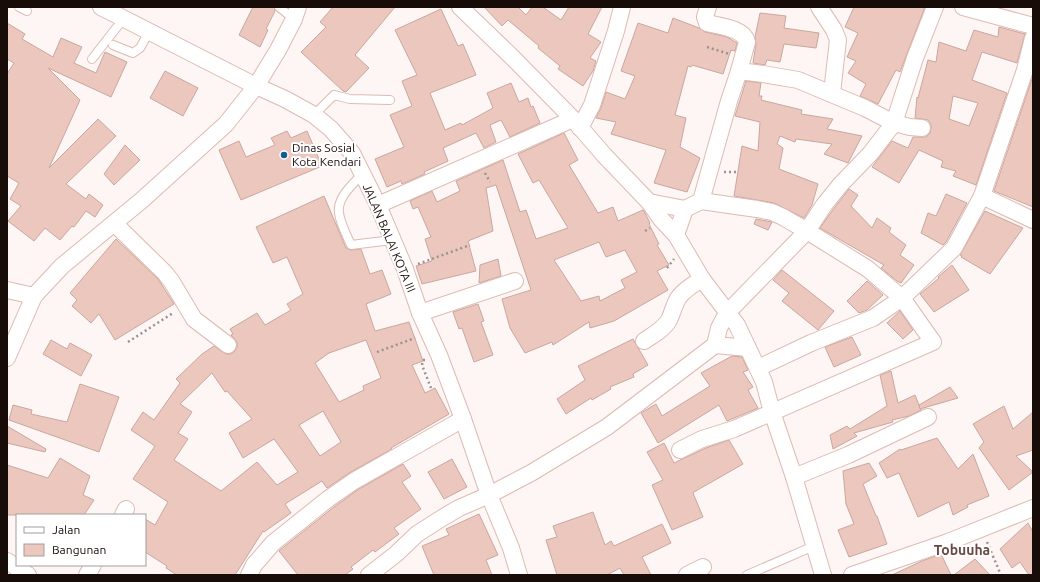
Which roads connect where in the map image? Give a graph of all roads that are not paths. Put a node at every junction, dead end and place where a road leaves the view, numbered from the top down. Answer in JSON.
{"nodes":[{"id":1,"x":19,"y":7,"type":"edge"},
{"id":2,"x":100,"y":7,"type":"edge"},
{"id":3,"x":279,"y":7,"type":"edge"},
{"id":4,"x":460,"y":7,"type":"edge"},
{"id":5,"x":622,"y":7,"type":"edge"},
{"id":6,"x":708,"y":7,"type":"edge"},
{"id":7,"x":819,"y":7,"type":"edge"},
{"id":8,"x":935,"y":7,"type":"edge"},
{"id":9,"x":963,"y":7,"type":"edge"},
{"id":10,"x":27,"y":11,"type":"dead end"},
{"id":11,"x":296,"y":13,"type":"edge"},
{"id":12,"x":124,"y":18,"type":"junction"},
{"id":13,"x":1033,"y":26,"type":"edge"},
{"id":14,"x":149,"y":32,"type":"junction"},
{"id":15,"x":1033,"y":38,"type":"edge"},
{"id":16,"x":113,"y":46,"type":"dead end"},
{"id":17,"x":92,"y":59,"type":"dead end"},
{"id":18,"x":741,"y":65,"type":"junction"},
{"id":19,"x":1029,"y":71,"type":"edge"},
{"id":20,"x":256,"y":86,"type":"junction"},
{"id":21,"x":832,"y":93,"type":"junction"},
{"id":22,"x":390,"y":100,"type":"dead end"},
{"id":23,"x":314,"y":115,"type":"junction"},
{"id":24,"x":577,"y":123,"type":"junction"},
{"id":25,"x":894,"y":123,"type":"junction"},
{"id":26,"x":922,"y":128,"type":"dead end"},
{"id":27,"x":362,"y":174,"type":"junction"},
{"id":28,"x":982,"y":196,"type":"junction"},
{"id":29,"x":701,"y":201,"type":"junction"},
{"id":30,"x":649,"y":202,"type":"junction"},
{"id":31,"x":378,"y":205,"type":"junction"},
{"id":32,"x":685,"y":208,"type":"junction"},
{"id":33,"x":1033,"y":220,"type":"edge"},
{"id":34,"x":115,"y":224,"type":"junction"},
{"id":35,"x":807,"y":231,"type":"junction"},
{"id":36,"x":676,"y":235,"type":"junction"},
{"id":37,"x":392,"y":240,"type":"junction"},
{"id":38,"x":702,"y":279,"type":"junction"},
{"id":39,"x":515,"y":281,"type":"dead end"},
{"id":40,"x":7,"y":290,"type":"edge"},
{"id":41,"x":34,"y":296,"type":"junction"},
{"id":42,"x":902,"y":298,"type":"junction"},
{"id":43,"x":420,"y":313,"type":"junction"},
{"id":44,"x":726,"y":313,"type":"junction"},
{"id":45,"x":644,"y":341,"type":"dead end"},
{"id":46,"x":228,"y":345,"type":"dead end"},
{"id":47,"x":715,"y":345,"type":"junction"},
{"id":48,"x":748,"y":348,"type":"junction"},
{"id":49,"x":7,"y":358,"type":"edge"},
{"id":50,"x":758,"y":368,"type":"junction"},
{"id":51,"x":772,"y":412,"type":"junction"},
{"id":52,"x":928,"y":417,"type":"dead end"},
{"id":53,"x":463,"y":419,"type":"junction"},
{"id":54,"x":680,"y":450,"type":"dead end"},
{"id":55,"x":794,"y":477,"type":"junction"},
{"id":56,"x":489,"y":495,"type":"junction"},
{"id":57,"x":1033,"y":508,"type":"edge"},
{"id":58,"x":814,"y":546,"type":"junction"},
{"id":59,"x":7,"y":561,"type":"edge"},
{"id":60,"x":92,"y":566,"type":"edge"},
{"id":61,"x":703,"y":567,"type":"dead end"},
{"id":62,"x":28,"y":575,"type":"edge"},
{"id":63,"x":87,"y":575,"type":"edge"},
{"id":64,"x":249,"y":575,"type":"edge"},
{"id":65,"x":369,"y":575,"type":"edge"},
{"id":66,"x":519,"y":575,"type":"edge"},
{"id":67,"x":687,"y":575,"type":"edge"},
{"id":68,"x":747,"y":575,"type":"edge"},
{"id":69,"x":823,"y":575,"type":"edge"},
{"id":70,"x":852,"y":575,"type":"edge"}],
"edges":[{"from":1,"to":10,"type":"lane"},
{"from":2,"to":12,"type":"street","name":"JALAN BALAI KOTA III"},
{"from":3,"to":11,"type":"lane"},
{"from":4,"to":24,"type":"street"},
{"from":5,"to":24,"type":"street"},
{"from":6,"to":18,"type":"street"},
{"from":7,"to":21,"type":"street"},
{"from":8,"to":25,"type":"street"},
{"from":9,"to":13,"type":"street"},
{"from":11,"to":20,"type":"street"},
{"from":12,"to":14,"type":"street","name":"JALAN BALAI KOTA III"},
{"from":12,"to":17,"type":"lane"},
{"from":14,"to":16,"type":"lane"},
{"from":14,"to":20,"type":"street","name":"JALAN BALAI KOTA III"},
{"from":15,"to":19,"type":"street"},
{"from":18,"to":21,"type":"street"},
{"from":18,"to":29,"type":"street"},
{"from":19,"to":28,"type":"street"},
{"from":20,"to":23,"type":"street","name":"JALAN BALAI KOTA III"},
{"from":20,"to":34,"type":"street"},
{"from":21,"to":25,"type":"street"},
{"from":22,"to":23,"type":"lane"},
{"from":23,"to":27,"type":"street","name":"JALAN BALAI KOTA III"},
{"from":24,"to":30,"type":"street"},
{"from":24,"to":31,"type":"street"},
{"from":25,"to":26,"type":"street"},
{"from":25,"to":35,"type":"street"},
{"from":27,"to":31,"type":"street","name":"JALAN BALAI KOTA III"},
{"from":27,"to":37,"type":"lane"},
{"from":28,"to":33,"type":"street"},
{"from":28,"to":42,"type":"street"},
{"from":29,"to":32,"type":"street"},
{"from":29,"to":35,"type":"street"},
{"from":30,"to":32,"type":"street"},
{"from":30,"to":36,"type":"street"},
{"from":31,"to":37,"type":"street","name":"JALAN BALAI KOTA III"},
{"from":32,"to":36,"type":"street"},
{"from":34,"to":41,"type":"street"},
{"from":34,"to":46,"type":"street"},
{"from":35,"to":42,"type":"street"},
{"from":35,"to":44,"type":"street"},
{"from":36,"to":38,"type":"street"},
{"from":37,"to":43,"type":"street","name":"JALAN BALAI KOTA III"},
{"from":38,"to":44,"type":"street"},
{"from":38,"to":45,"type":"street"},
{"from":39,"to":43,"type":"street"},
{"from":40,"to":41,"type":"street"},
{"from":41,"to":49,"type":"street"},
{"from":42,"to":50,"type":"street"},
{"from":42,"to":51,"type":"street"},
{"from":43,"to":53,"type":"street","name":"JALAN BALAI KOTA III"},
{"from":44,"to":47,"type":"street"},
{"from":44,"to":48,"type":"street"},
{"from":47,"to":48,"type":"street"},
{"from":47,"to":56,"type":"street"},
{"from":48,"to":50,"type":"street"},
{"from":50,"to":51,"type":"street"},
{"from":51,"to":54,"type":"street"},
{"from":51,"to":55,"type":"street"},
{"from":52,"to":55,"type":"street"},
{"from":53,"to":56,"type":"street","name":"JALAN BALAI KOTA III"},
{"from":53,"to":64,"type":"street"},
{"from":55,"to":58,"type":"street"},
{"from":56,"to":65,"type":"street"},
{"from":56,"to":66,"type":"street","name":"JALAN BALAI KOTA III"},
{"from":57,"to":70,"type":"street"},
{"from":58,"to":68,"type":"lane"},
{"from":58,"to":69,"type":"street"},
{"from":59,"to":62,"type":"street"},
{"from":60,"to":63,"type":"street"},
{"from":61,"to":67,"type":"street"}]}
